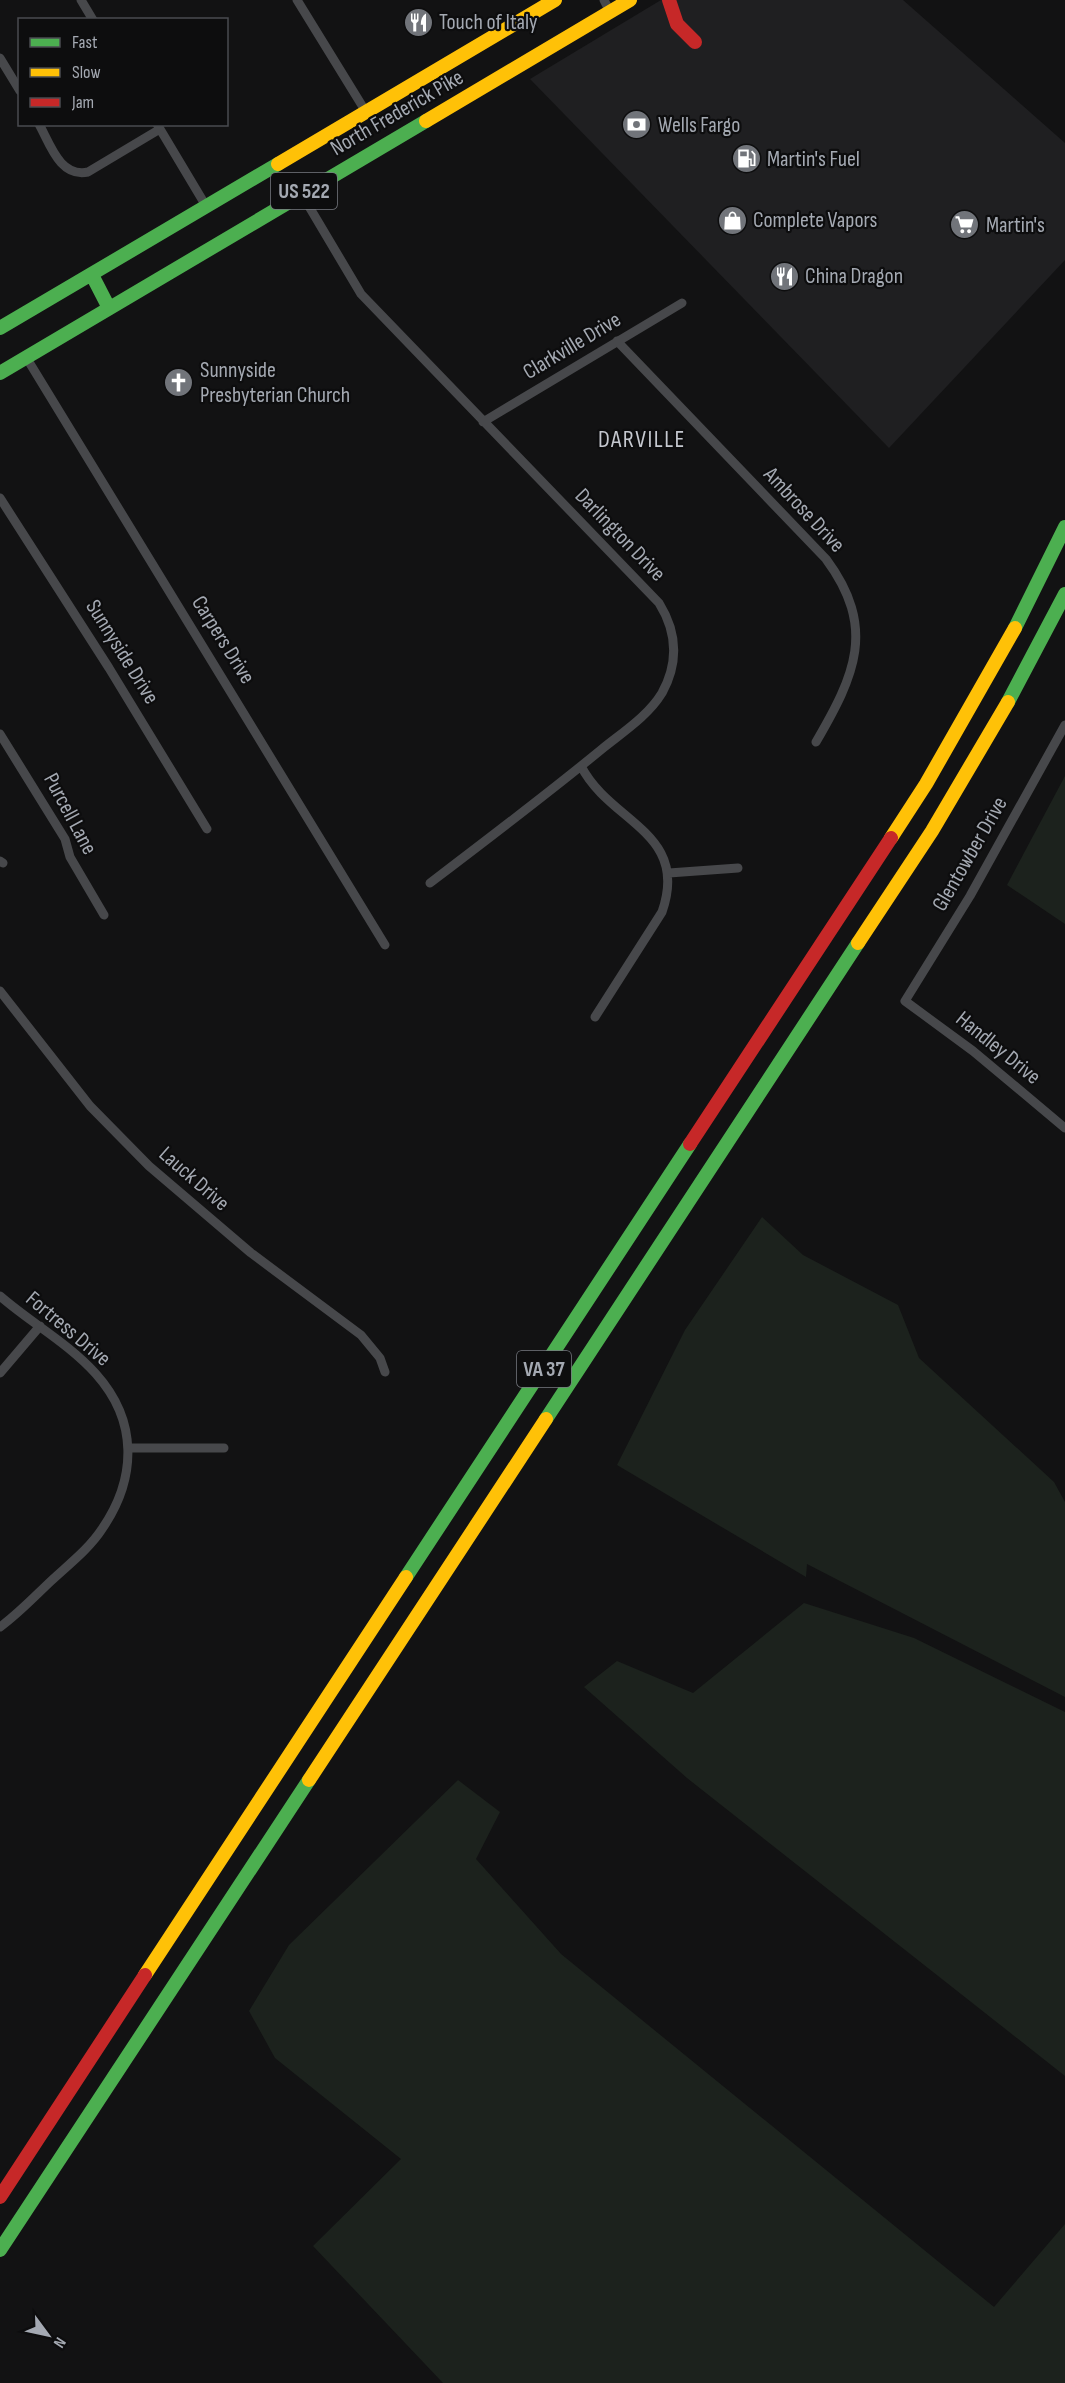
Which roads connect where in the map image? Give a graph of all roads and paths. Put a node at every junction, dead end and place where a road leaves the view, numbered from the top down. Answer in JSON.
{"nodes":[{"id":1,"x":81,"y":0,"type":"edge"},
{"id":2,"x":297,"y":0,"type":"edge"},
{"id":3,"x":555,"y":0,"type":"edge"},
{"id":4,"x":630,"y":0,"type":"edge"},
{"id":5,"x":669,"y":0,"type":"edge"},
{"id":6,"x":607,"y":6,"type":"edge"},
{"id":7,"x":92,"y":18,"type":"edge"},
{"id":8,"x":695,"y":42,"type":"dead end"},
{"id":9,"x":0,"y":58,"type":"edge"},
{"id":10,"x":18,"y":88,"type":"edge"},
{"id":11,"x":366,"y":112,"type":"junction"},
{"id":12,"x":40,"y":126,"type":"edge"},
{"id":13,"x":158,"y":127,"type":"edge"},
{"id":14,"x":301,"y":193,"type":"junction"},
{"id":15,"x":206,"y":206,"type":"junction"},
{"id":16,"x":92,"y":275,"type":"junction"},
{"id":17,"x":682,"y":303,"type":"dead end"},
{"id":18,"x":109,"y":308,"type":"junction"},
{"id":19,"x":0,"y":328,"type":"edge"},
{"id":20,"x":617,"y":341,"type":"junction"},
{"id":21,"x":26,"y":357,"type":"junction"},
{"id":22,"x":0,"y":373,"type":"edge"},
{"id":23,"x":483,"y":422,"type":"junction"},
{"id":24,"x":0,"y":498,"type":"edge"},
{"id":25,"x":1065,"y":527,"type":"edge"},
{"id":26,"x":1065,"y":594,"type":"edge"},
{"id":27,"x":1065,"y":725,"type":"edge"},
{"id":28,"x":0,"y":734,"type":"edge"},
{"id":29,"x":816,"y":742,"type":"dead end"},
{"id":30,"x":581,"y":766,"type":"junction"},
{"id":31,"x":207,"y":829,"type":"dead end"},
{"id":32,"x":738,"y":868,"type":"dead end"},
{"id":33,"x":669,"y":873,"type":"junction"},
{"id":34,"x":430,"y":883,"type":"dead end"},
{"id":35,"x":104,"y":915,"type":"dead end"},
{"id":36,"x":385,"y":945,"type":"dead end"},
{"id":37,"x":0,"y":991,"type":"edge"},
{"id":38,"x":905,"y":1001,"type":"joint"},
{"id":39,"x":595,"y":1017,"type":"dead end"},
{"id":40,"x":1065,"y":1128,"type":"edge"},
{"id":41,"x":0,"y":1296,"type":"edge"},
{"id":42,"x":40,"y":1326,"type":"junction"},
{"id":43,"x":385,"y":1372,"type":"dead end"},
{"id":44,"x":0,"y":1373,"type":"edge"},
{"id":45,"x":130,"y":1448,"type":"junction"},
{"id":46,"x":224,"y":1448,"type":"dead end"},
{"id":47,"x":0,"y":1627,"type":"edge"},
{"id":48,"x":0,"y":2197,"type":"edge"},
{"id":49,"x":0,"y":2250,"type":"edge"}],
"edges":[{"from":1,"to":7,"type":"street"},
{"from":2,"to":11,"type":"street"},
{"from":3,"to":11,"type":"main road","name":"North Frederick Pike","number":"US 522"},
{"from":4,"to":6,"type":"main road","name":"North Frederick Pike","number":"US 522"},
{"from":5,"to":8,"type":"main road"},
{"from":6,"to":14,"type":"main road","name":"North Frederick Pike","number":"US 522"},
{"from":9,"to":10,"type":"street"},
{"from":11,"to":15,"type":"main road","name":"North Frederick Pike","number":"US 522"},
{"from":12,"to":13,"type":"street"},
{"from":13,"to":15,"type":"street"},
{"from":14,"to":18,"type":"main road","name":"North Frederick Pike","number":"US 522"},
{"from":14,"to":23,"type":"street","name":"Darlington Drive"},
{"from":15,"to":16,"type":"main road","name":"North Frederick Pike","number":"US 522"},
{"from":16,"to":18,"type":"main road"},
{"from":16,"to":19,"type":"main road","name":"North Frederick Pike","number":"US 522"},
{"from":17,"to":20,"type":"street","name":"Clarkville Drive"},
{"from":18,"to":21,"type":"main road","name":"North Frederick Pike","number":"US 522"},
{"from":20,"to":23,"type":"street","name":"Clarkville Drive"},
{"from":20,"to":29,"type":"street","name":"Ambrose Drive"},
{"from":21,"to":22,"type":"main road","name":"North Frederick Pike","number":"US 522"},
{"from":21,"to":36,"type":"street","name":"Carpers Drive"},
{"from":23,"to":30,"type":"street","name":"Darlington Drive"},
{"from":24,"to":31,"type":"street","name":"Sunnyside Drive"},
{"from":25,"to":48,"type":"main road","number":"VA 37"},
{"from":26,"to":49,"type":"main road","number":"VA 37"},
{"from":27,"to":38,"type":"street","name":"Glentowber Drive"},
{"from":28,"to":35,"type":"street","name":"Purcell Lane"},
{"from":30,"to":33,"type":"street"},
{"from":30,"to":34,"type":"street","name":"Darlington Drive"},
{"from":32,"to":33,"type":"street"},
{"from":33,"to":39,"type":"street"},
{"from":37,"to":43,"type":"street","name":"Lauck Drive"},
{"from":38,"to":40,"type":"street","name":"Handley Drive"},
{"from":41,"to":42,"type":"street","name":"Fortress Drive"},
{"from":42,"to":44,"type":"street"},
{"from":42,"to":45,"type":"street","name":"Fortress Drive"},
{"from":45,"to":46,"type":"street"},
{"from":45,"to":47,"type":"street","name":"Fortress Drive"}]}
